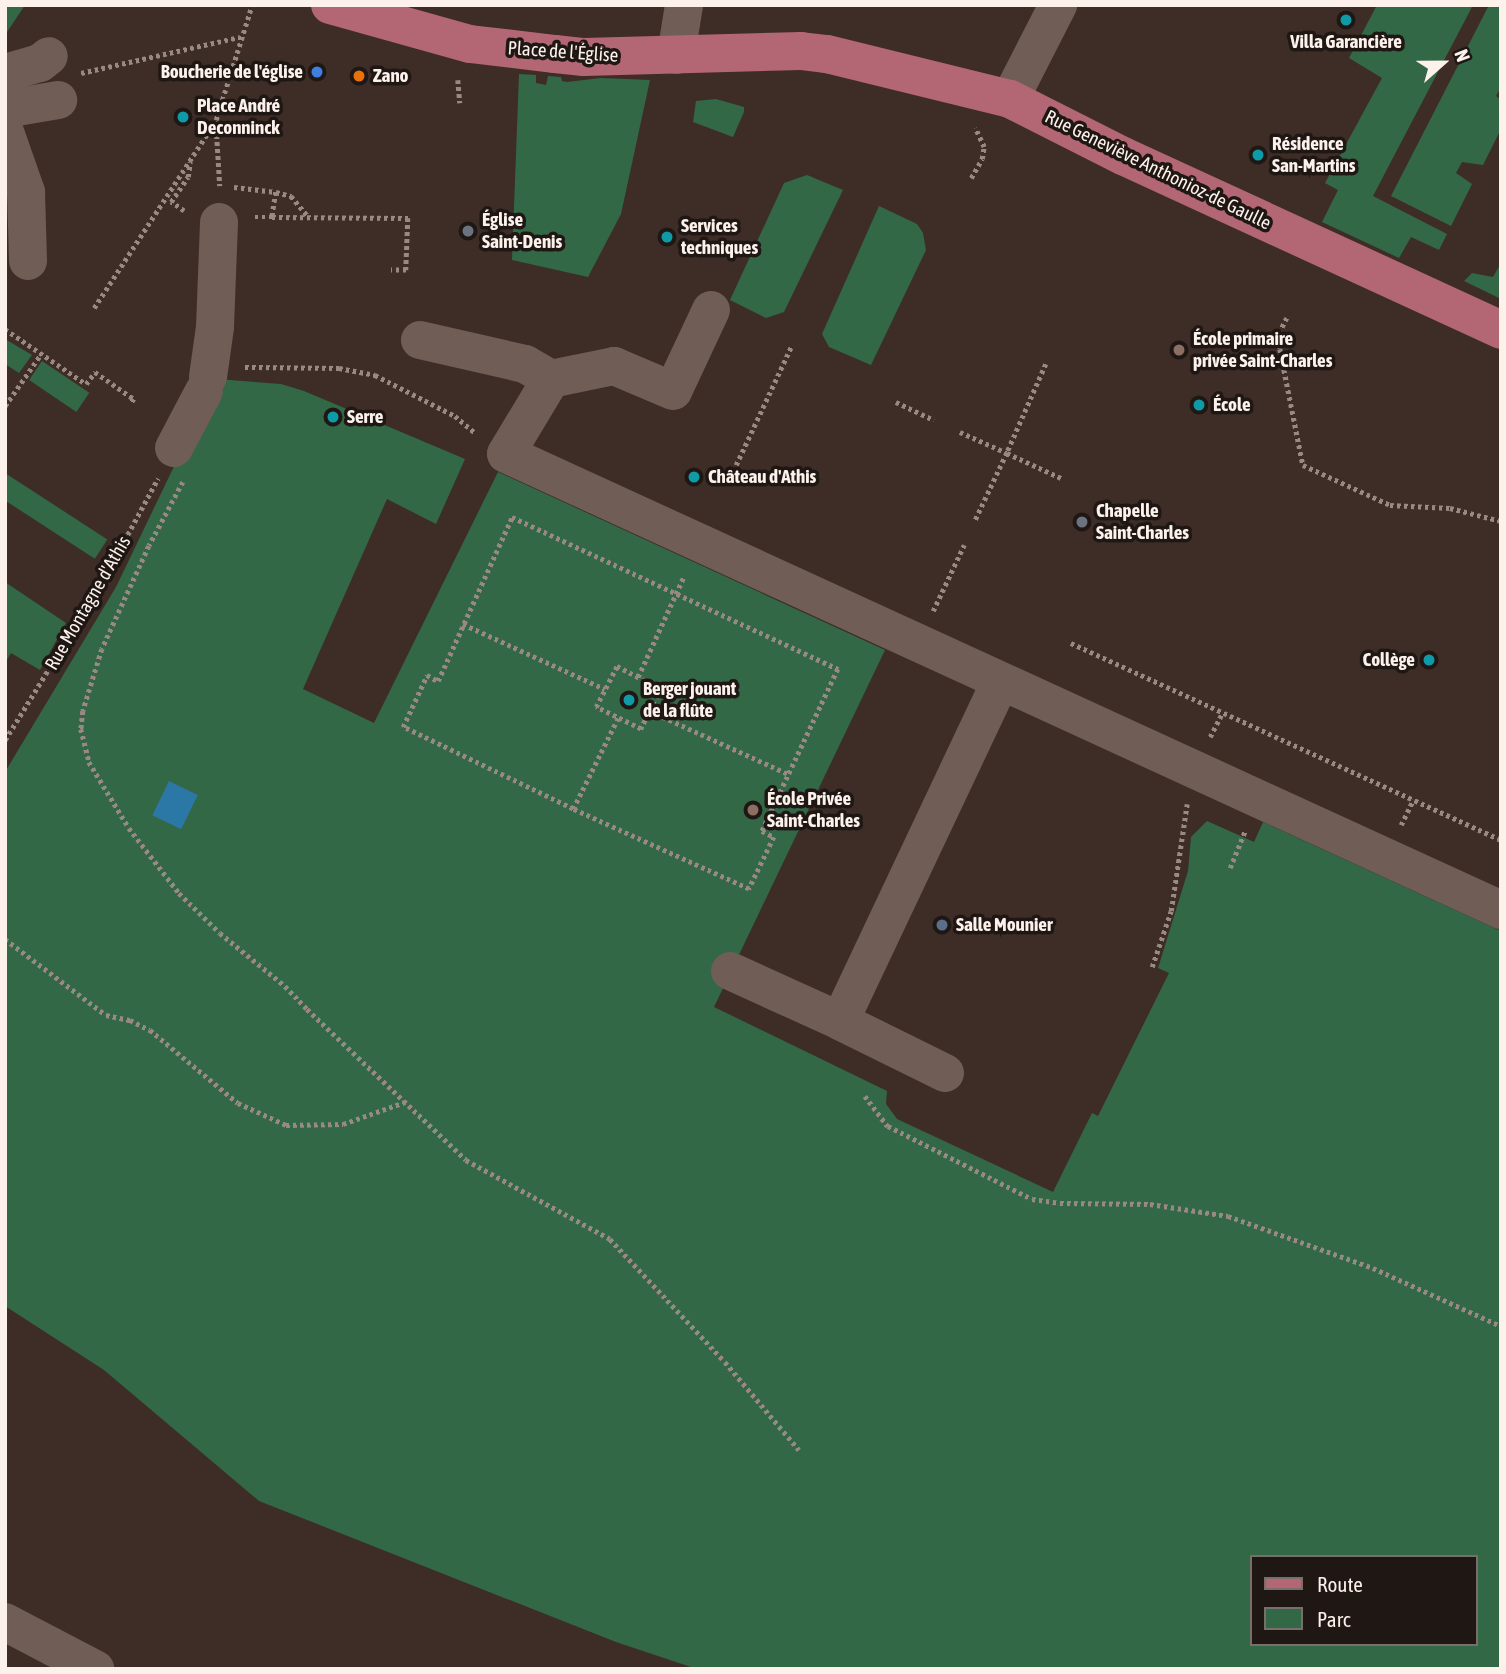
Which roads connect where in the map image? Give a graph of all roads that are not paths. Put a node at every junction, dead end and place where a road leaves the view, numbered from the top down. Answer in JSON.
{"nodes":[{"id":1,"x":330,"y":5,"type":"edge"},
{"id":2,"x":684,"y":5,"type":"edge"},
{"id":3,"x":1058,"y":5,"type":"edge"},
{"id":4,"x":379,"y":12,"type":"edge"},
{"id":5,"x":801,"y":51,"type":"joint"},
{"id":6,"x":676,"y":55,"type":"junction"},
{"id":7,"x":5,"y":73,"type":"edge"},
{"id":8,"x":1010,"y":99,"type":"junction"},
{"id":9,"x":5,"y":109,"type":"edge"},
{"id":10,"x":5,"y":132,"type":"edge"},
{"id":11,"x":219,"y":205,"type":"road end"},
{"id":12,"x":28,"y":261,"type":"dead end"},
{"id":13,"x":711,"y":310,"type":"dead end"},
{"id":14,"x":1501,"y":330,"type":"edge"},
{"id":15,"x":420,"y":340,"type":"dead end"},
{"id":16,"x":551,"y":379,"type":"junction"},
{"id":17,"x":173,"y":467,"type":"road end"},
{"id":18,"x":1000,"y":682,"type":"junction"},
{"id":19,"x":1501,"y":910,"type":"edge"},
{"id":20,"x":730,"y":971,"type":"dead end"},
{"id":21,"x":840,"y":1021,"type":"junction"},
{"id":22,"x":945,"y":1073,"type":"dead end"},
{"id":23,"x":5,"y":1622,"type":"edge"},
{"id":24,"x":95,"y":1669,"type":"edge"}],
"edges":[{"from":1,"to":4,"type":"main road","name":"Place de l'Église"},
{"from":2,"to":6,"type":"street"},
{"from":3,"to":8,"type":"street"},
{"from":4,"to":6,"type":"main road","name":"Place de l'Église"},
{"from":5,"to":6,"type":"main road","name":"Place de l'Église"},
{"from":5,"to":8,"type":"main road","name":"Rue Geneviève Anthonioz-de Gaulle"},
{"from":7,"to":9,"type":"street"},
{"from":8,"to":14,"type":"main road","name":"Rue Geneviève Anthonioz-de Gaulle"},
{"from":10,"to":12,"type":"street"},
{"from":11,"to":17,"type":"street"},
{"from":13,"to":16,"type":"street"},
{"from":15,"to":16,"type":"street"},
{"from":16,"to":18,"type":"street"},
{"from":18,"to":19,"type":"street"},
{"from":18,"to":21,"type":"street"},
{"from":20,"to":21,"type":"street"},
{"from":21,"to":22,"type":"street"},
{"from":23,"to":24,"type":"street"}]}
